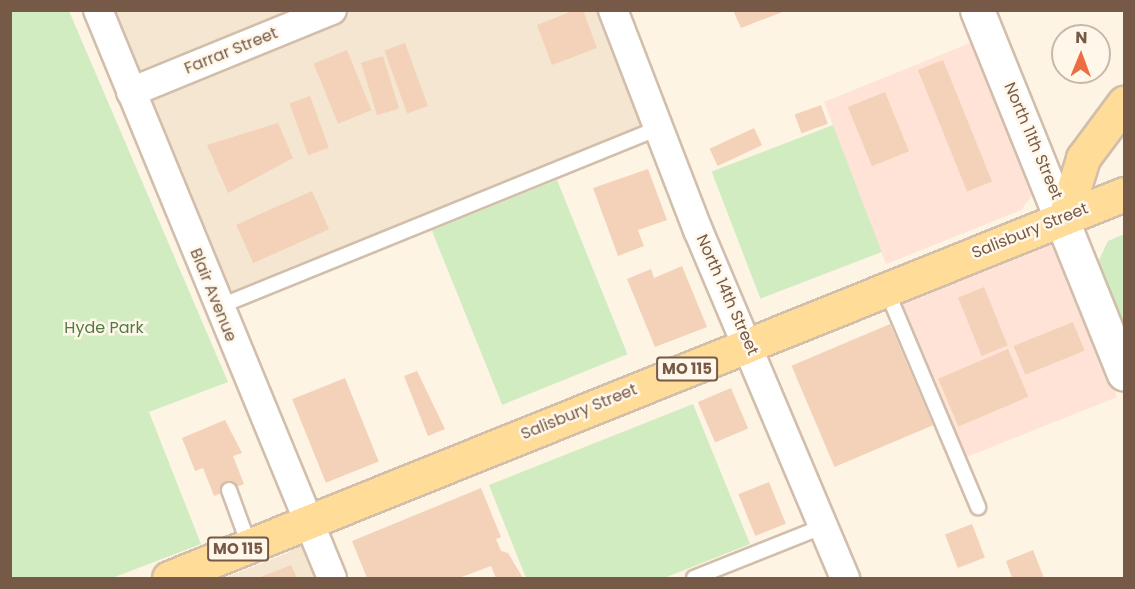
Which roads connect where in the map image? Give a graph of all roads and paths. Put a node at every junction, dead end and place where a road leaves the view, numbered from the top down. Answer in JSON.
{"nodes":[{"id":1,"x":98,"y":10,"type":"edge"},
{"id":2,"x":332,"y":10,"type":"edge"},
{"id":3,"x":613,"y":10,"type":"edge"},
{"id":4,"x":977,"y":10,"type":"edge"},
{"id":5,"x":131,"y":92,"type":"junction"},
{"id":6,"x":1125,"y":103,"type":"edge"},
{"id":7,"x":661,"y":127,"type":"junction"},
{"id":8,"x":1112,"y":199,"type":"edge"},
{"id":9,"x":1065,"y":217,"type":"junction"},
{"id":10,"x":886,"y":289,"type":"junction"},
{"id":11,"x":218,"y":307,"type":"junction"},
{"id":12,"x":748,"y":344,"type":"junction"},
{"id":13,"x":1125,"y":373,"type":"edge"},
{"id":14,"x":229,"y":490,"type":"dead end"},
{"id":15,"x":978,"y":507,"type":"dead end"},
{"id":16,"x":309,"y":521,"type":"junction"},
{"id":17,"x":824,"y":525,"type":"junction"},
{"id":18,"x":249,"y":544,"type":"junction"},
{"id":19,"x":168,"y":579,"type":"edge"},
{"id":20,"x":332,"y":579,"type":"edge"},
{"id":21,"x":694,"y":579,"type":"edge"},
{"id":22,"x":845,"y":579,"type":"edge"}],
"edges":[{"from":1,"to":5,"type":"street","name":"Blair Avenue"},
{"from":2,"to":5,"type":"street","name":"Farrar Street"},
{"from":3,"to":7,"type":"street","name":"North 14th Street"},
{"from":4,"to":9,"type":"main road","name":"North 11th Street"},
{"from":5,"to":11,"type":"street","name":"Blair Avenue"},
{"from":6,"to":9,"type":"main road"},
{"from":7,"to":11,"type":"lane"},
{"from":7,"to":12,"type":"street","name":"North 14th Street"},
{"from":8,"to":9,"type":"main road","name":"Salisbury Street","number":"MO 115"},
{"from":9,"to":10,"type":"main road","name":"Salisbury Street","number":"MO 115"},
{"from":9,"to":13,"type":"main road","name":"North 11th Street"},
{"from":10,"to":12,"type":"main road","name":"Salisbury Street","number":"MO 115"},
{"from":10,"to":15,"type":"lane"},
{"from":11,"to":16,"type":"street","name":"Blair Avenue"},
{"from":12,"to":16,"type":"main road","name":"Salisbury Street","number":"MO 115"},
{"from":12,"to":17,"type":"street","name":"North 14th Street"},
{"from":14,"to":18,"type":"lane"},
{"from":16,"to":18,"type":"main road","name":"Salisbury Street","number":"MO 115"},
{"from":16,"to":20,"type":"street","name":"Blair Avenue"},
{"from":17,"to":21,"type":"lane"},
{"from":17,"to":22,"type":"street","name":"North 14th Street"},
{"from":18,"to":19,"type":"main road","name":"Salisbury Street","number":"MO 115"}]}
